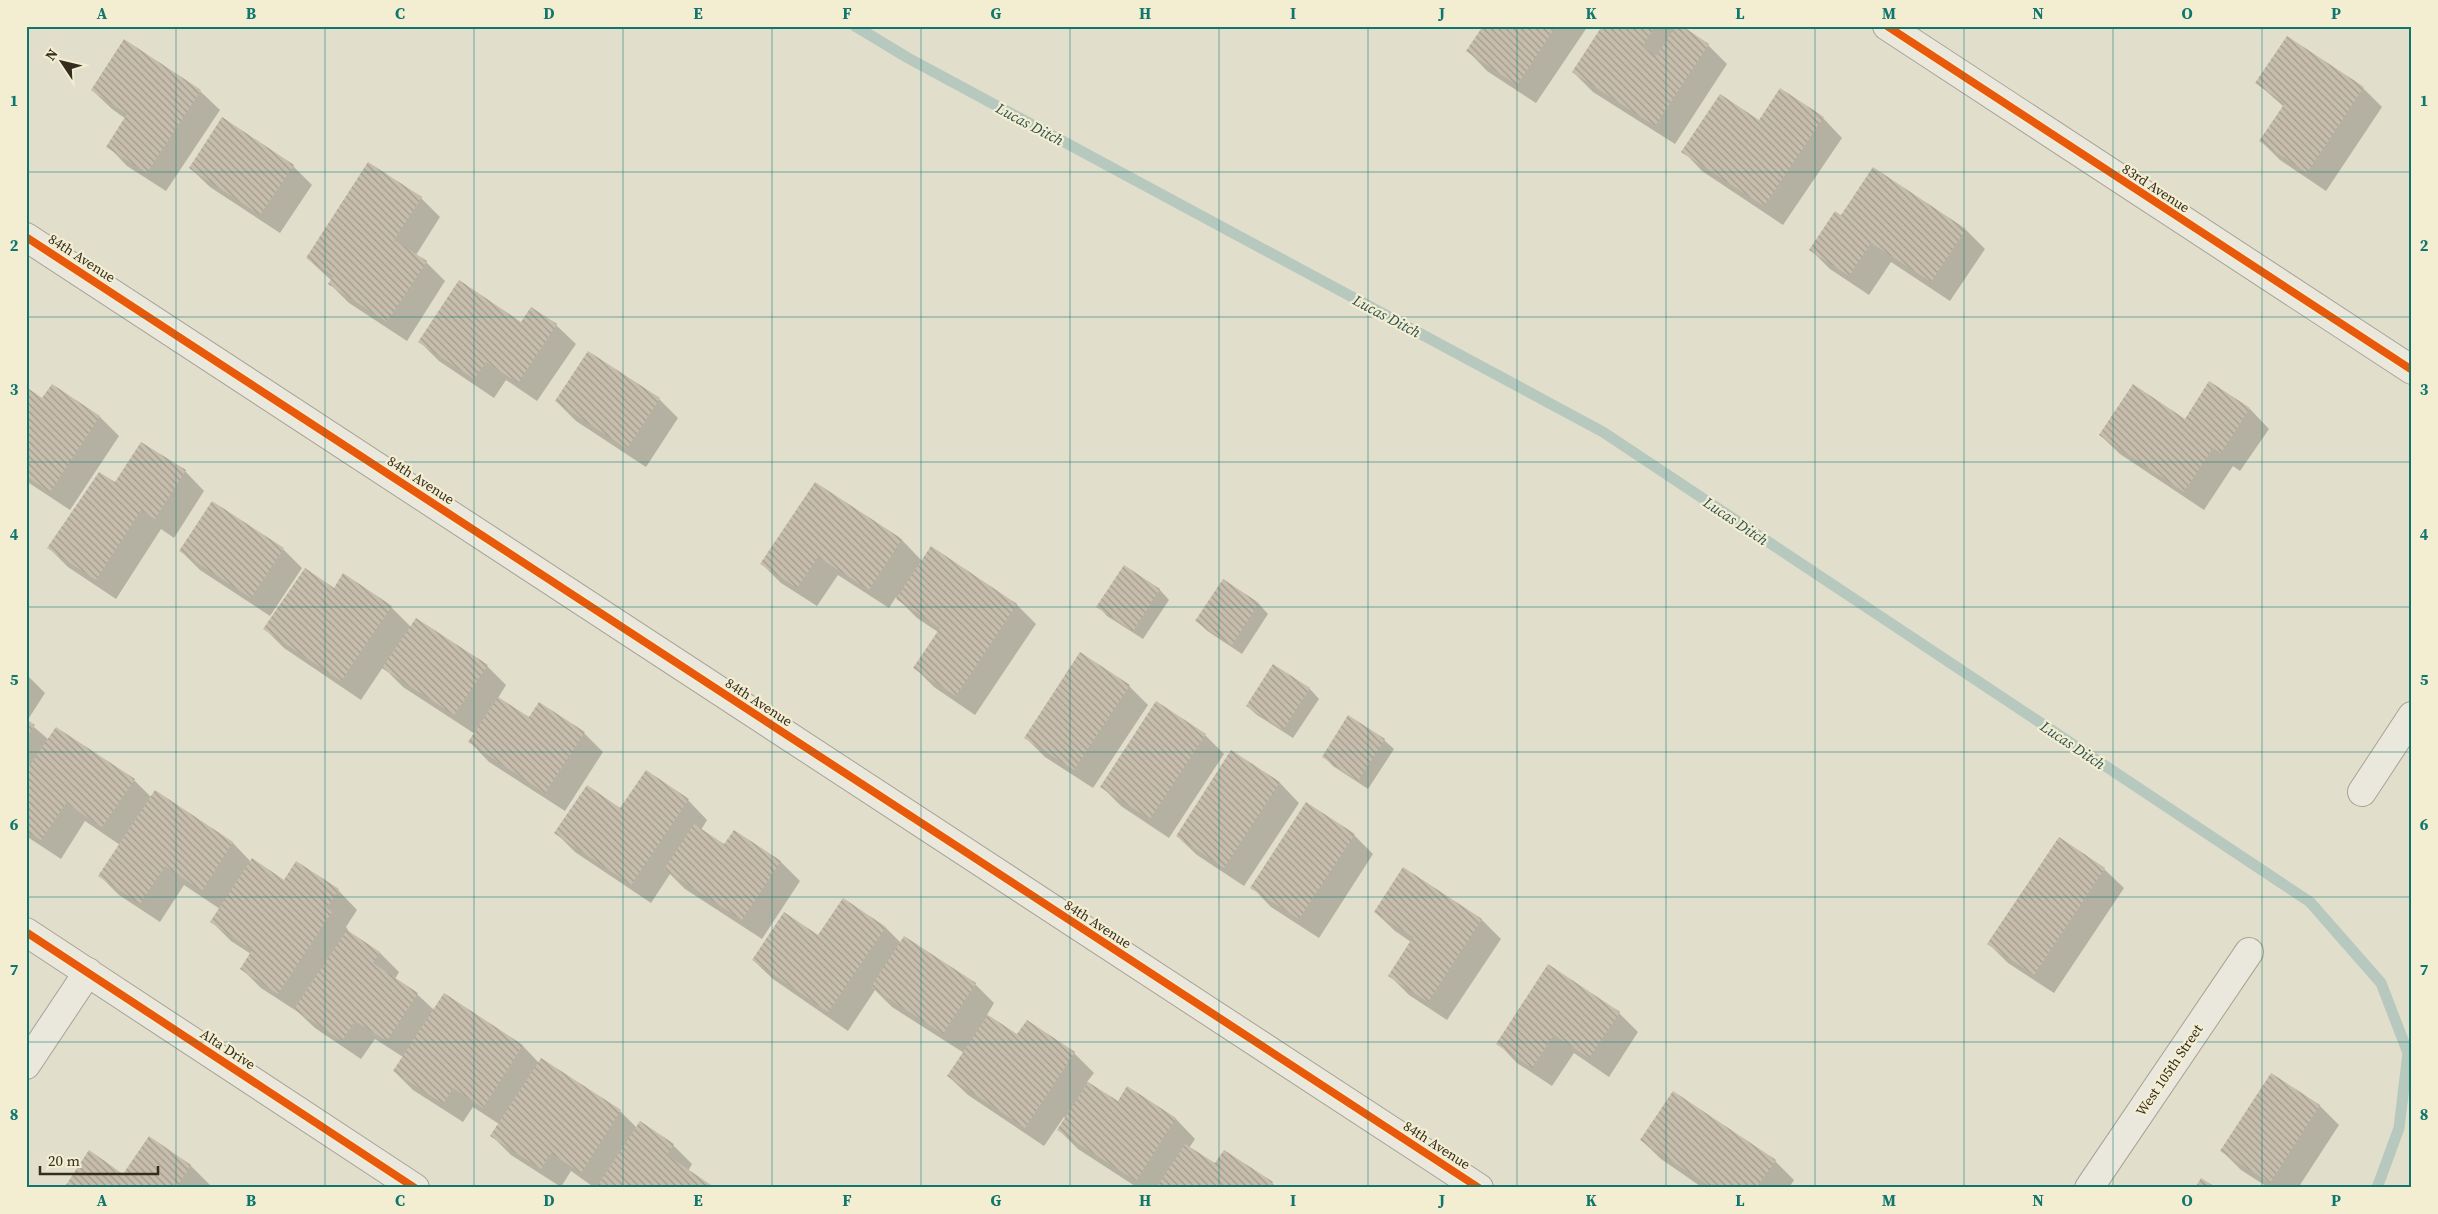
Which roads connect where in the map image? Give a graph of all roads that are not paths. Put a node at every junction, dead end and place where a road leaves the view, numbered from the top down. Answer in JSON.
{"nodes":[{"id":1,"x":1887,"y":26,"type":"edge"},
{"id":2,"x":26,"y":237,"type":"edge"},
{"id":3,"x":2412,"y":370,"type":"edge"},
{"id":4,"x":2412,"y":716,"type":"edge"},
{"id":5,"x":2362,"y":792,"type":"dead end"},
{"id":6,"x":26,"y":932,"type":"edge"},
{"id":7,"x":2249,"y":952,"type":"dead end"},
{"id":8,"x":88,"y":972,"type":"junction"},
{"id":9,"x":26,"y":1065,"type":"edge"},
{"id":10,"x":414,"y":1188,"type":"edge"},
{"id":11,"x":1479,"y":1188,"type":"edge"},
{"id":12,"x":2089,"y":1188,"type":"edge"}],
"edges":[{"from":1,"to":3,"type":"street","name":"83rd Avenue"},
{"from":2,"to":11,"type":"street","name":"84th Avenue"},
{"from":4,"to":5,"type":"street"},
{"from":6,"to":8,"type":"street","name":"Alta Drive"},
{"from":7,"to":12,"type":"street","name":"West 105th Street"},
{"from":8,"to":9,"type":"street"},
{"from":8,"to":10,"type":"street","name":"Alta Drive"}]}
